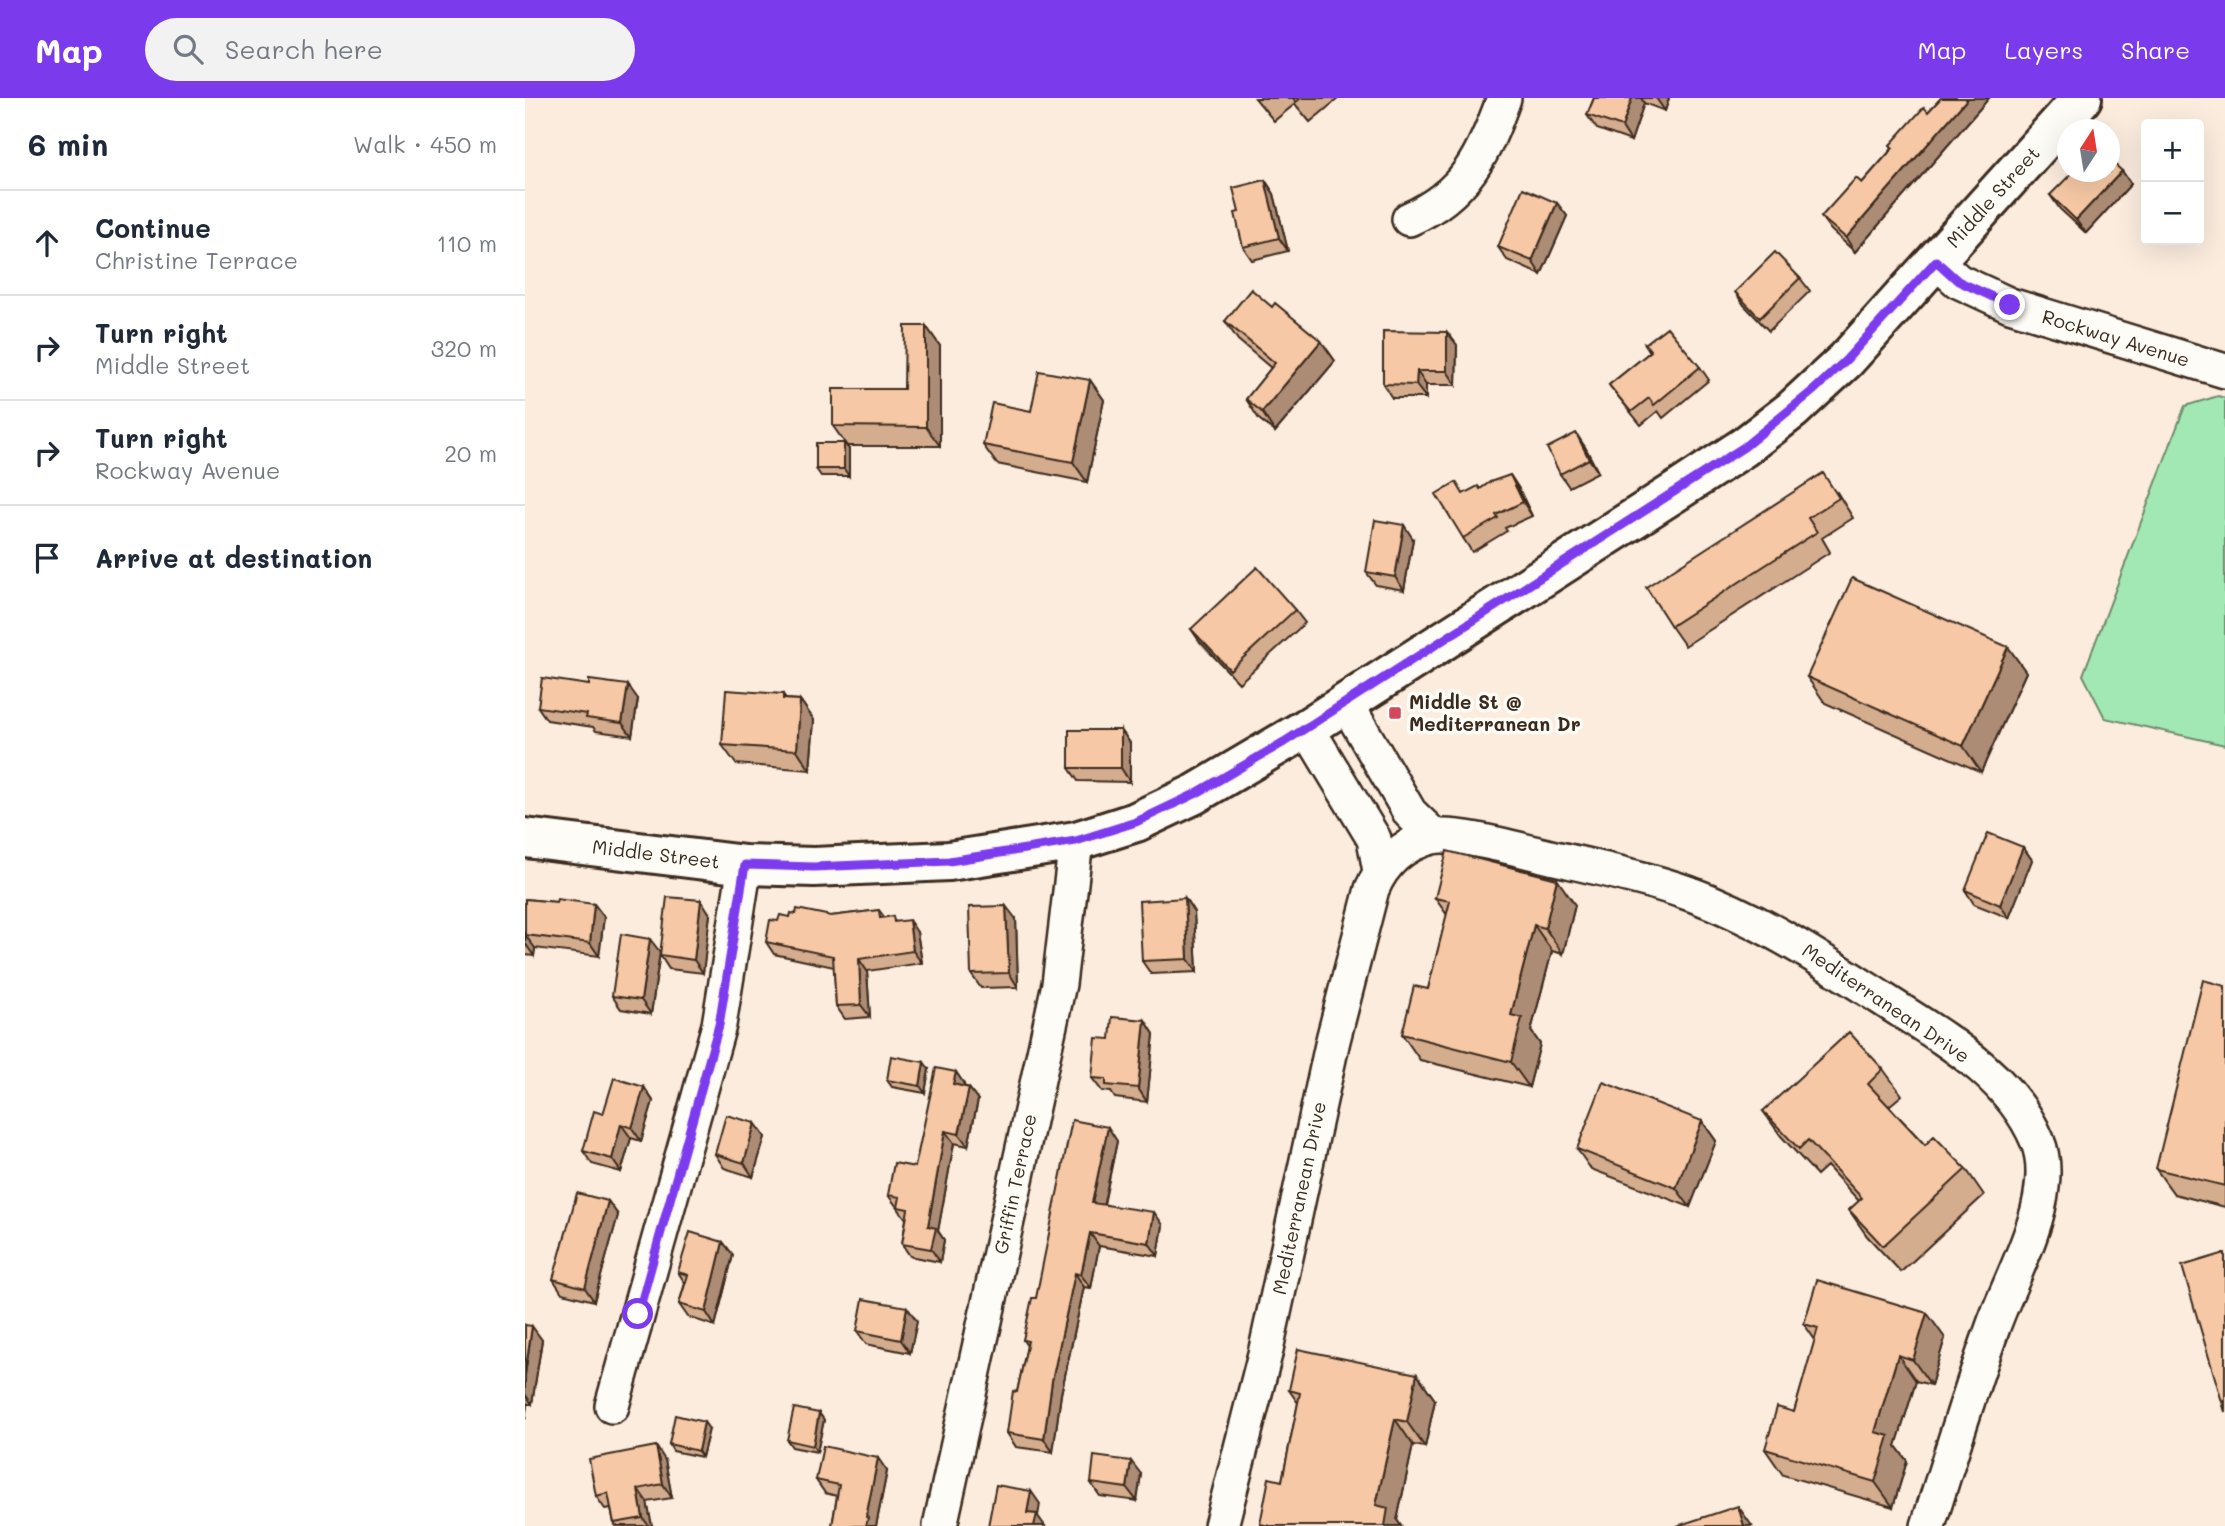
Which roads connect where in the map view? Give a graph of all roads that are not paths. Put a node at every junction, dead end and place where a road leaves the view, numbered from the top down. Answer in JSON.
{"nodes":[{"id":1,"x":1504,"y":98,"type":"edge"},
{"id":2,"x":2082,"y":98,"type":"edge"},
{"id":3,"x":1409,"y":219,"type":"dead end"},
{"id":4,"x":1936,"y":261,"type":"junction"},
{"id":5,"x":2225,"y":371,"type":"edge"},
{"id":6,"x":1346,"y":703,"type":"junction"},
{"id":7,"x":1307,"y":728,"type":"junction"},
{"id":8,"x":1434,"y":836,"type":"junction"},
{"id":9,"x":525,"y":838,"type":"edge"},
{"id":10,"x":1076,"y":841,"type":"junction"},
{"id":11,"x":745,"y":865,"type":"junction"},
{"id":12,"x":1380,"y":871,"type":"junction"},
{"id":13,"x":612,"y":1406,"type":"dead end"},
{"id":14,"x":940,"y":1526,"type":"edge"},
{"id":15,"x":1221,"y":1526,"type":"edge"},
{"id":16,"x":1928,"y":1526,"type":"edge"}],
"edges":[{"from":1,"to":3,"type":"street"},
{"from":2,"to":4,"type":"main road","name":"Middle Street"},
{"from":4,"to":5,"type":"street","name":"Rockway Avenue"},
{"from":4,"to":6,"type":"main road","name":"Middle Street"},
{"from":6,"to":7,"type":"main road","name":"Middle Street"},
{"from":6,"to":8,"type":"street"},
{"from":7,"to":10,"type":"main road","name":"Middle Street"},
{"from":7,"to":12,"type":"street"},
{"from":8,"to":12,"type":"street","name":"Mediterranean Drive"},
{"from":8,"to":16,"type":"street","name":"Mediterranean Drive"},
{"from":9,"to":11,"type":"main road","name":"Middle Street"},
{"from":10,"to":11,"type":"main road","name":"Middle Street"},
{"from":10,"to":14,"type":"street","name":"Griffin Terrace"},
{"from":11,"to":13,"type":"street"},
{"from":12,"to":15,"type":"street","name":"Mediterranean Drive"}]}
